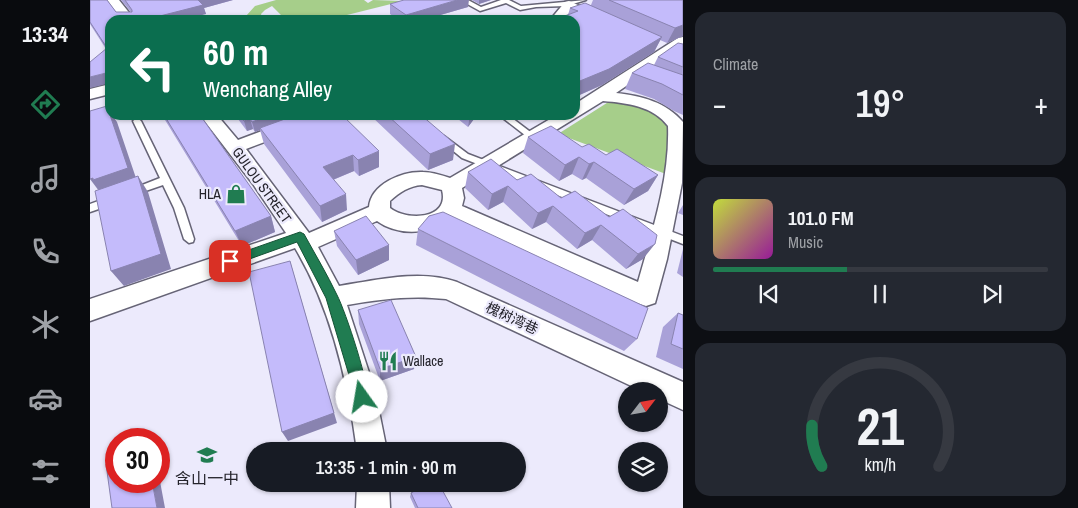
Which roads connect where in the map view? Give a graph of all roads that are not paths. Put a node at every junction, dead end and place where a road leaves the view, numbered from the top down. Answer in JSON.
{"nodes":[{"id":1,"x":113,"y":0,"type":"edge"},
{"id":2,"x":463,"y":0,"type":"edge"},
{"id":3,"x":583,"y":0,"type":"edge"},
{"id":4,"x":505,"y":1,"type":"edge"},
{"id":5,"x":564,"y":3,"type":"edge"},
{"id":6,"x":125,"y":15,"type":"edge"},
{"id":7,"x":558,"y":15,"type":"edge"},
{"id":8,"x":614,"y":26,"type":"edge"},
{"id":9,"x":683,"y":41,"type":"edge"},
{"id":10,"x":650,"y":42,"type":"edge"},
{"id":11,"x":669,"y":53,"type":"junction"},
{"id":12,"x":105,"y":90,"type":"edge"},
{"id":13,"x":90,"y":94,"type":"edge"},
{"id":14,"x":601,"y":96,"type":"junction"},
{"id":15,"x":580,"y":108,"type":"edge"},
{"id":16,"x":212,"y":120,"type":"edge"},
{"id":17,"x":307,"y":120,"type":"edge"},
{"id":18,"x":510,"y":120,"type":"edge"},
{"id":19,"x":561,"y":120,"type":"edge"},
{"id":20,"x":137,"y":121,"type":"dead end"},
{"id":21,"x":437,"y":133,"type":"edge"},
{"id":22,"x":533,"y":137,"type":"junction"},
{"id":23,"x":682,"y":138,"type":"edge"},
{"id":24,"x":235,"y":147,"type":"junction"},
{"id":25,"x":488,"y":164,"type":"junction"},
{"id":26,"x":165,"y":180,"type":"junction"},
{"id":27,"x":680,"y":183,"type":"edge"},
{"id":28,"x":451,"y":186,"type":"junction"},
{"id":29,"x":90,"y":208,"type":"edge"},
{"id":30,"x":450,"y":209,"type":"junction"},
{"id":31,"x":379,"y":211,"type":"junction"},
{"id":32,"x":674,"y":237,"type":"edge"},
{"id":33,"x":189,"y":240,"type":"dead end"},
{"id":34,"x":302,"y":240,"type":"junction"},
{"id":35,"x":332,"y":297,"type":"junction"},
{"id":36,"x":90,"y":310,"type":"edge"},
{"id":37,"x":683,"y":396,"type":"edge"},
{"id":38,"x":371,"y":440,"type":"edge"},
{"id":39,"x":373,"y":492,"type":"edge"},
{"id":40,"x":373,"y":508,"type":"edge"}],
"edges":[{"from":1,"to":6,"type":"street"},
{"from":2,"to":4,"type":"lane"},
{"from":3,"to":5,"type":"lane"},
{"from":4,"to":5,"type":"lane"},
{"from":5,"to":7,"type":"street"},
{"from":5,"to":8,"type":"street"},
{"from":9,"to":11,"type":"street"},
{"from":10,"to":11,"type":"street"},
{"from":11,"to":14,"type":"street"},
{"from":12,"to":13,"type":"street"},
{"from":14,"to":15,"type":"street"},
{"from":14,"to":23,"type":"street"},
{"from":16,"to":24,"type":"street","name":"GULOU STREET"},
{"from":17,"to":24,"type":"street"},
{"from":18,"to":22,"type":"lane"},
{"from":19,"to":22,"type":"street"},
{"from":20,"to":26,"type":"lane"},
{"from":21,"to":25,"type":"lane"},
{"from":22,"to":25,"type":"street"},
{"from":23,"to":27,"type":"street"},
{"from":24,"to":34,"type":"street","name":"GULOU STREET"},
{"from":25,"to":28,"type":"street"},
{"from":25,"to":32,"type":"lane"},
{"from":26,"to":29,"type":"lane"},
{"from":26,"to":33,"type":"lane"},
{"from":27,"to":32,"type":"street"},
{"from":28,"to":30,"type":"street"},
{"from":28,"to":31,"type":"street"},
{"from":30,"to":31,"type":"street"},
{"from":30,"to":32,"type":"street"},
{"from":31,"to":34,"type":"street"},
{"from":34,"to":35,"type":"street","name":"GULOU STREET"},
{"from":34,"to":36,"type":"street"},
{"from":35,"to":37,"type":"street","name":"槐树湾巷"},
{"from":35,"to":38,"type":"street","name":"GULOU STREET"},
{"from":39,"to":40,"type":"street"}]}
